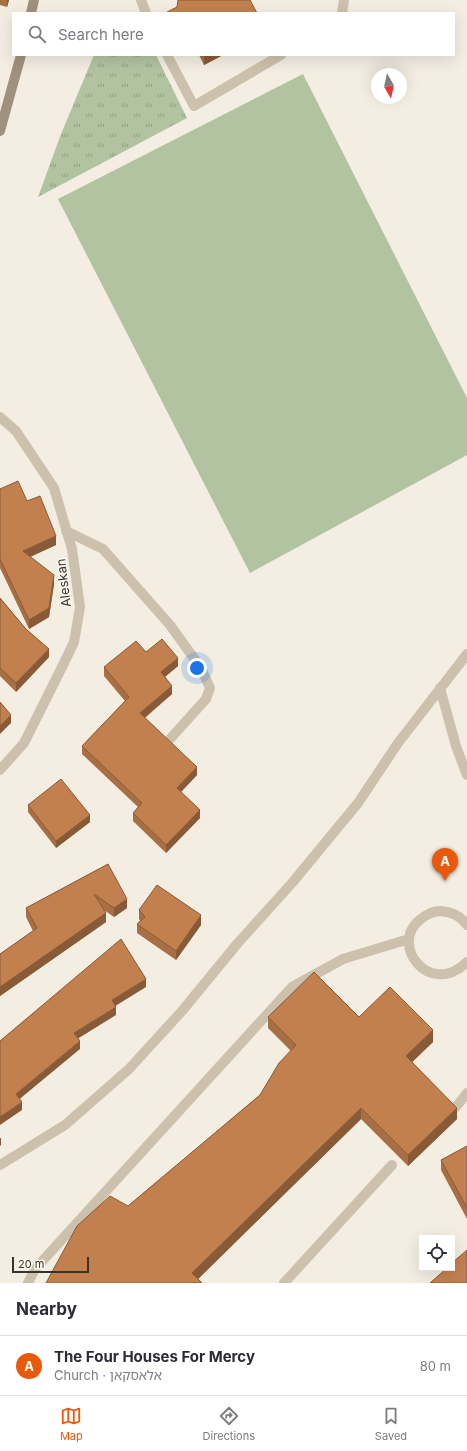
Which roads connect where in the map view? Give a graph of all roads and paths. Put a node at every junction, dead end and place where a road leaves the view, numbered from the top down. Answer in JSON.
{"nodes":[{"id":1,"x":34,"y":0,"type":"edge"},
{"id":2,"x":141,"y":0,"type":"edge"},
{"id":3,"x":344,"y":0,"type":"edge"},
{"id":4,"x":31,"y":12,"type":"edge"},
{"id":5,"x":146,"y":12,"type":"edge"},
{"id":6,"x":342,"y":12,"type":"edge"},
{"id":7,"x":21,"y":56,"type":"edge"},
{"id":8,"x":168,"y":56,"type":"edge"},
{"id":9,"x":279,"y":56,"type":"edge"},
{"id":10,"x":0,"y":131,"type":"edge"},
{"id":11,"x":0,"y":417,"type":"edge"},
{"id":12,"x":66,"y":531,"type":"junction"},
{"id":13,"x":467,"y":654,"type":"edge"},
{"id":14,"x":440,"y":688,"type":"junction"},
{"id":15,"x":170,"y":739,"type":"edge"},
{"id":16,"x":0,"y":770,"type":"edge"},
{"id":17,"x":467,"y":775,"type":"edge"},
{"id":18,"x":466,"y":923,"type":"edge"},
{"id":19,"x":409,"y":939,"type":"junction"},
{"id":20,"x":467,"y":962,"type":"edge"},
{"id":21,"x":467,"y":1093,"type":"edge"},
{"id":22,"x":456,"y":1107,"type":"edge"},
{"id":23,"x":0,"y":1165,"type":"edge"},
{"id":24,"x":392,"y":1165,"type":"dead end"},
{"id":25,"x":28,"y":1283,"type":"edge"},
{"id":26,"x":284,"y":1283,"type":"edge"}],
"edges":[{"from":1,"to":4,"type":"street"},
{"from":2,"to":5,"type":"street"},
{"from":3,"to":6,"type":"street"},
{"from":7,"to":10,"type":"street"},
{"from":8,"to":9,"type":"street"},
{"from":11,"to":12,"type":"street","name":"Aleskan"},
{"from":12,"to":15,"type":"street"},
{"from":12,"to":16,"type":"street","name":"Aleskan"},
{"from":13,"to":14,"type":"street"},
{"from":14,"to":17,"type":"street"},
{"from":14,"to":23,"type":"street"},
{"from":18,"to":19,"type":"street"},
{"from":19,"to":20,"type":"street"},
{"from":19,"to":25,"type":"street"},
{"from":21,"to":22,"type":"street"},
{"from":24,"to":26,"type":"street"}]}
